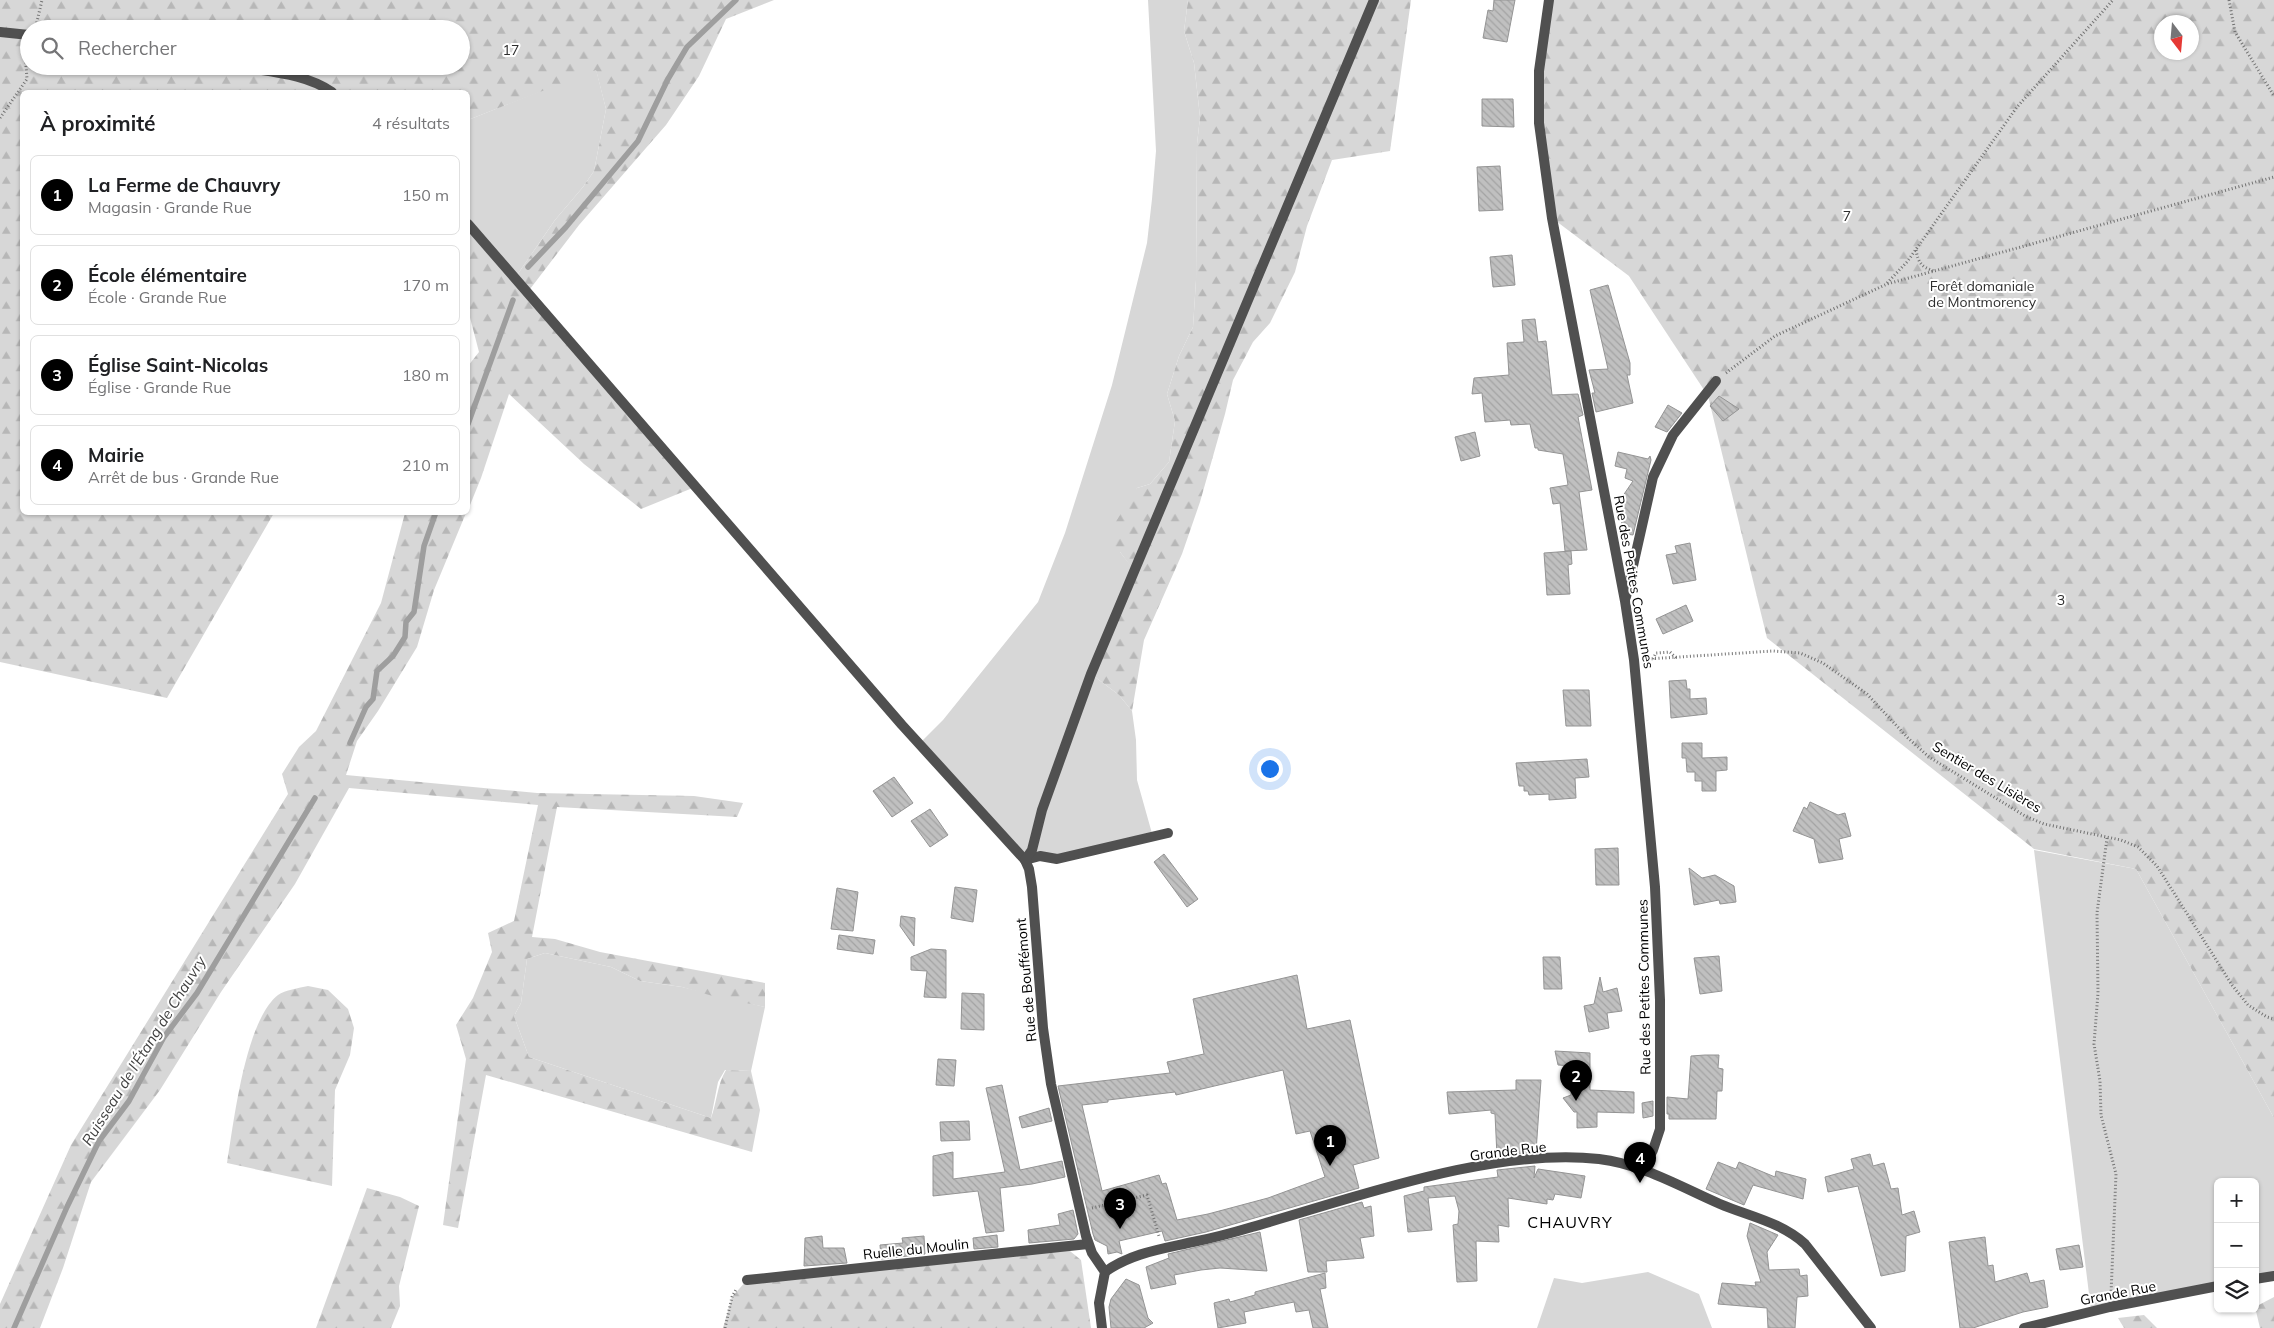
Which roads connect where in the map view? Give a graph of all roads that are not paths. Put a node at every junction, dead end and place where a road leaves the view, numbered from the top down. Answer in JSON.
{"nodes":[{"id":1,"x":1374,"y":0,"type":"edge"},
{"id":2,"x":1549,"y":0,"type":"edge"},
{"id":3,"x":0,"y":32,"type":"edge"},
{"id":4,"x":20,"y":34,"type":"edge"},
{"id":5,"x":287,"y":75,"type":"edge"},
{"id":6,"x":329,"y":90,"type":"edge"},
{"id":7,"x":470,"y":226,"type":"edge"},
{"id":8,"x":1716,"y":381,"type":"road end"},
{"id":9,"x":1625,"y":600,"type":"junction"},
{"id":10,"x":1168,"y":833,"type":"dead end"},
{"id":11,"x":1024,"y":860,"type":"junction"},
{"id":12,"x":1642,"y":1170,"type":"junction"},
{"id":13,"x":1088,"y":1244,"type":"junction"},
{"id":14,"x":1104,"y":1272,"type":"junction"},
{"id":15,"x":2274,"y":1276,"type":"edge"},
{"id":16,"x":2259,"y":1278,"type":"edge"},
{"id":17,"x":747,"y":1280,"type":"road end"},
{"id":18,"x":2214,"y":1287,"type":"edge"},
{"id":19,"x":1102,"y":1328,"type":"edge"},
{"id":20,"x":1871,"y":1328,"type":"edge"},
{"id":21,"x":2024,"y":1328,"type":"edge"}],
"edges":[{"from":1,"to":11,"type":"street"},
{"from":2,"to":9,"type":"street","name":"Rue des Petites Communes"},
{"from":3,"to":4,"type":"street"},
{"from":5,"to":6,"type":"street"},
{"from":7,"to":11,"type":"street","name":"Rue de Bouffémont"},
{"from":8,"to":9,"type":"street"},
{"from":9,"to":12,"type":"street","name":"Rue des Petites Communes"},
{"from":10,"to":11,"type":"street"},
{"from":11,"to":13,"type":"street","name":"Rue de Bouffémont"},
{"from":12,"to":14,"type":"street","name":"Grande Rue"},
{"from":12,"to":20,"type":"street","name":"Grande Rue"},
{"from":13,"to":14,"type":"street","name":"Rue de Bouffémont"},
{"from":13,"to":17,"type":"street","name":"Ruelle du Moulin"},
{"from":14,"to":19,"type":"street"},
{"from":15,"to":16,"type":"street"},
{"from":18,"to":21,"type":"street","name":"Grande Rue"}]}
